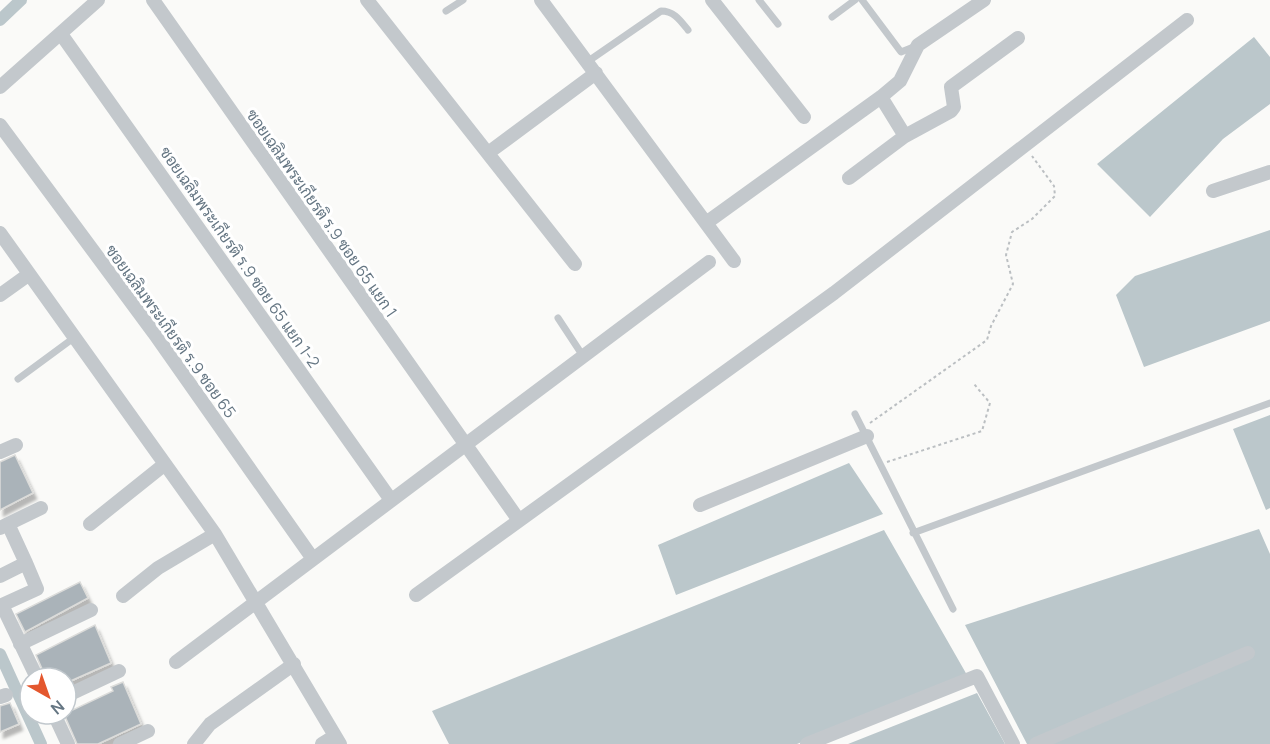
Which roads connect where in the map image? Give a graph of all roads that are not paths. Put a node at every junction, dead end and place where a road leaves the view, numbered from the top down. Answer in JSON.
{"nodes":[{"id":1,"x":98,"y":0,"type":"edge"},
{"id":2,"x":153,"y":0,"type":"edge"},
{"id":3,"x":367,"y":0,"type":"edge"},
{"id":4,"x":463,"y":0,"type":"edge"},
{"id":5,"x":541,"y":0,"type":"edge"},
{"id":6,"x":712,"y":0,"type":"edge"},
{"id":7,"x":759,"y":0,"type":"edge"},
{"id":8,"x":855,"y":0,"type":"edge"},
{"id":9,"x":862,"y":0,"type":"edge"},
{"id":10,"x":984,"y":0,"type":"edge"},
{"id":11,"x":446,"y":11,"type":"dead end"},
{"id":12,"x":832,"y":17,"type":"dead end"},
{"id":13,"x":1187,"y":20,"type":"dead end"},
{"id":14,"x":778,"y":24,"type":"dead end"},
{"id":15,"x":688,"y":30,"type":"dead end"},
{"id":16,"x":61,"y":34,"type":"junction"},
{"id":17,"x":1018,"y":38,"type":"dead end"},
{"id":18,"x":918,"y":45,"type":"junction"},
{"id":19,"x":592,"y":68,"type":"junction"},
{"id":20,"x":0,"y":87,"type":"edge"},
{"id":21,"x":881,"y":97,"type":"junction"},
{"id":22,"x":804,"y":117,"type":"dead end"},
{"id":23,"x":0,"y":125,"type":"edge"},
{"id":24,"x":905,"y":136,"type":"junction"},
{"id":25,"x":488,"y":153,"type":"junction"},
{"id":26,"x":1270,"y":172,"type":"edge"},
{"id":27,"x":849,"y":178,"type":"dead end"},
{"id":28,"x":1213,"y":191,"type":"dead end"},
{"id":29,"x":706,"y":223,"type":"junction"},
{"id":30,"x":0,"y":233,"type":"edge"},
{"id":31,"x":734,"y":261,"type":"dead end"},
{"id":32,"x":709,"y":262,"type":"dead end"},
{"id":33,"x":576,"y":264,"type":"dead end"},
{"id":34,"x":28,"y":274,"type":"junction"},
{"id":35,"x":0,"y":295,"type":"edge"},
{"id":36,"x":558,"y":318,"type":"dead end"},
{"id":37,"x":75,"y":337,"type":"junction"},
{"id":38,"x":583,"y":356,"type":"junction"},
{"id":39,"x":18,"y":379,"type":"dead end"},
{"id":40,"x":1270,"y":403,"type":"edge"},
{"id":41,"x":855,"y":414,"type":"dead end"},
{"id":42,"x":865,"y":432,"type":"junction"},
{"id":43,"x":467,"y":443,"type":"junction"},
{"id":44,"x":16,"y":445,"type":"dead end"},
{"id":45,"x":0,"y":452,"type":"edge"},
{"id":46,"x":165,"y":464,"type":"junction"},
{"id":47,"x":391,"y":500,"type":"junction"},
{"id":48,"x":700,"y":505,"type":"dead end"},
{"id":49,"x":41,"y":508,"type":"dead end"},
{"id":50,"x":518,"y":519,"type":"junction"},
{"id":51,"x":90,"y":525,"type":"dead end"},
{"id":52,"x":4,"y":526,"type":"edge"},
{"id":53,"x":913,"y":533,"type":"junction"},
{"id":54,"x":215,"y":534,"type":"junction"},
{"id":55,"x":313,"y":558,"type":"junction"},
{"id":56,"x":26,"y":563,"type":"junction"},
{"id":57,"x":0,"y":576,"type":"edge"},
{"id":58,"x":416,"y":594,"type":"dead end"},
{"id":59,"x":123,"y":596,"type":"dead end"},
{"id":60,"x":256,"y":600,"type":"junction"},
{"id":61,"x":952,"y":609,"type":"dead end"},
{"id":62,"x":91,"y":610,"type":"dead end"},
{"id":63,"x":20,"y":644,"type":"junction"},
{"id":64,"x":1248,"y":653,"type":"dead end"},
{"id":65,"x":176,"y":662,"type":"dead end"},
{"id":66,"x":294,"y":664,"type":"junction"},
{"id":67,"x":31,"y":666,"type":"edge"},
{"id":68,"x":119,"y":671,"type":"dead end"},
{"id":69,"x":78,"y":690,"type":"edge"},
{"id":70,"x":60,"y":726,"type":"edge"},
{"id":71,"x":148,"y":731,"type":"dead end"},
{"id":72,"x":338,"y":740,"type":"edge"},
{"id":73,"x":68,"y":744,"type":"edge"},
{"id":74,"x":120,"y":744,"type":"edge"},
{"id":75,"x":194,"y":744,"type":"edge"},
{"id":76,"x":322,"y":744,"type":"edge"},
{"id":77,"x":807,"y":744,"type":"edge"},
{"id":78,"x":1013,"y":744,"type":"edge"},
{"id":79,"x":1036,"y":744,"type":"edge"}],
"edges":[{"from":1,"to":16,"type":"street"},
{"from":2,"to":43,"type":"street","name":"ซอยเฉลิมพระเกียรติ ร.9 ซอย 65 แยก 1"},
{"from":3,"to":25,"type":"street"},
{"from":4,"to":11,"type":"lane"},
{"from":5,"to":19,"type":"street"},
{"from":6,"to":22,"type":"street"},
{"from":7,"to":14,"type":"lane"},
{"from":8,"to":12,"type":"lane"},
{"from":9,"to":18,"type":"lane"},
{"from":10,"to":18,"type":"street"},
{"from":13,"to":50,"type":"street"},
{"from":15,"to":19,"type":"lane"},
{"from":16,"to":20,"type":"street"},
{"from":16,"to":47,"type":"street","name":"ซอยเฉลิมพระเกียรติ ร.9 ซอย 65 แยก 1-2"},
{"from":17,"to":24,"type":"street"},
{"from":18,"to":21,"type":"street"},
{"from":19,"to":25,"type":"street"},
{"from":19,"to":29,"type":"street"},
{"from":21,"to":24,"type":"street"},
{"from":21,"to":29,"type":"street"},
{"from":23,"to":55,"type":"street","name":"ซอยเฉลิมพระเกียรติ ร.9 ซอย 65"},
{"from":24,"to":27,"type":"street"},
{"from":25,"to":33,"type":"street"},
{"from":26,"to":28,"type":"street"},
{"from":29,"to":31,"type":"street"},
{"from":30,"to":34,"type":"street"},
{"from":32,"to":38,"type":"street"},
{"from":34,"to":35,"type":"street"},
{"from":34,"to":37,"type":"street"},
{"from":36,"to":38,"type":"lane"},
{"from":37,"to":39,"type":"lane"},
{"from":37,"to":46,"type":"street"},
{"from":38,"to":43,"type":"street"},
{"from":40,"to":53,"type":"lane"},
{"from":41,"to":42,"type":"lane"},
{"from":42,"to":48,"type":"street"},
{"from":42,"to":53,"type":"lane"},
{"from":43,"to":47,"type":"street"},
{"from":43,"to":50,"type":"street","name":"ซอยเฉลิมพระเกียรติ ร.9 ซอย 65 แยก 1"},
{"from":44,"to":45,"type":"street"},
{"from":46,"to":51,"type":"street"},
{"from":46,"to":54,"type":"street"},
{"from":47,"to":55,"type":"street"},
{"from":49,"to":52,"type":"street"},
{"from":50,"to":58,"type":"street"},
{"from":52,"to":56,"type":"street"},
{"from":53,"to":61,"type":"lane"},
{"from":54,"to":59,"type":"street"},
{"from":54,"to":60,"type":"street"},
{"from":55,"to":60,"type":"street"},
{"from":56,"to":57,"type":"street"},
{"from":56,"to":63,"type":"street"},
{"from":60,"to":65,"type":"street"},
{"from":60,"to":66,"type":"street"},
{"from":62,"to":63,"type":"street"},
{"from":63,"to":67,"type":"street"},
{"from":64,"to":79,"type":"street"},
{"from":66,"to":72,"type":"street"},
{"from":66,"to":75,"type":"street"},
{"from":68,"to":69,"type":"street"},
{"from":70,"to":73,"type":"street"},
{"from":71,"to":74,"type":"street"},
{"from":72,"to":76,"type":"street"},
{"from":77,"to":78,"type":"street"}]}
